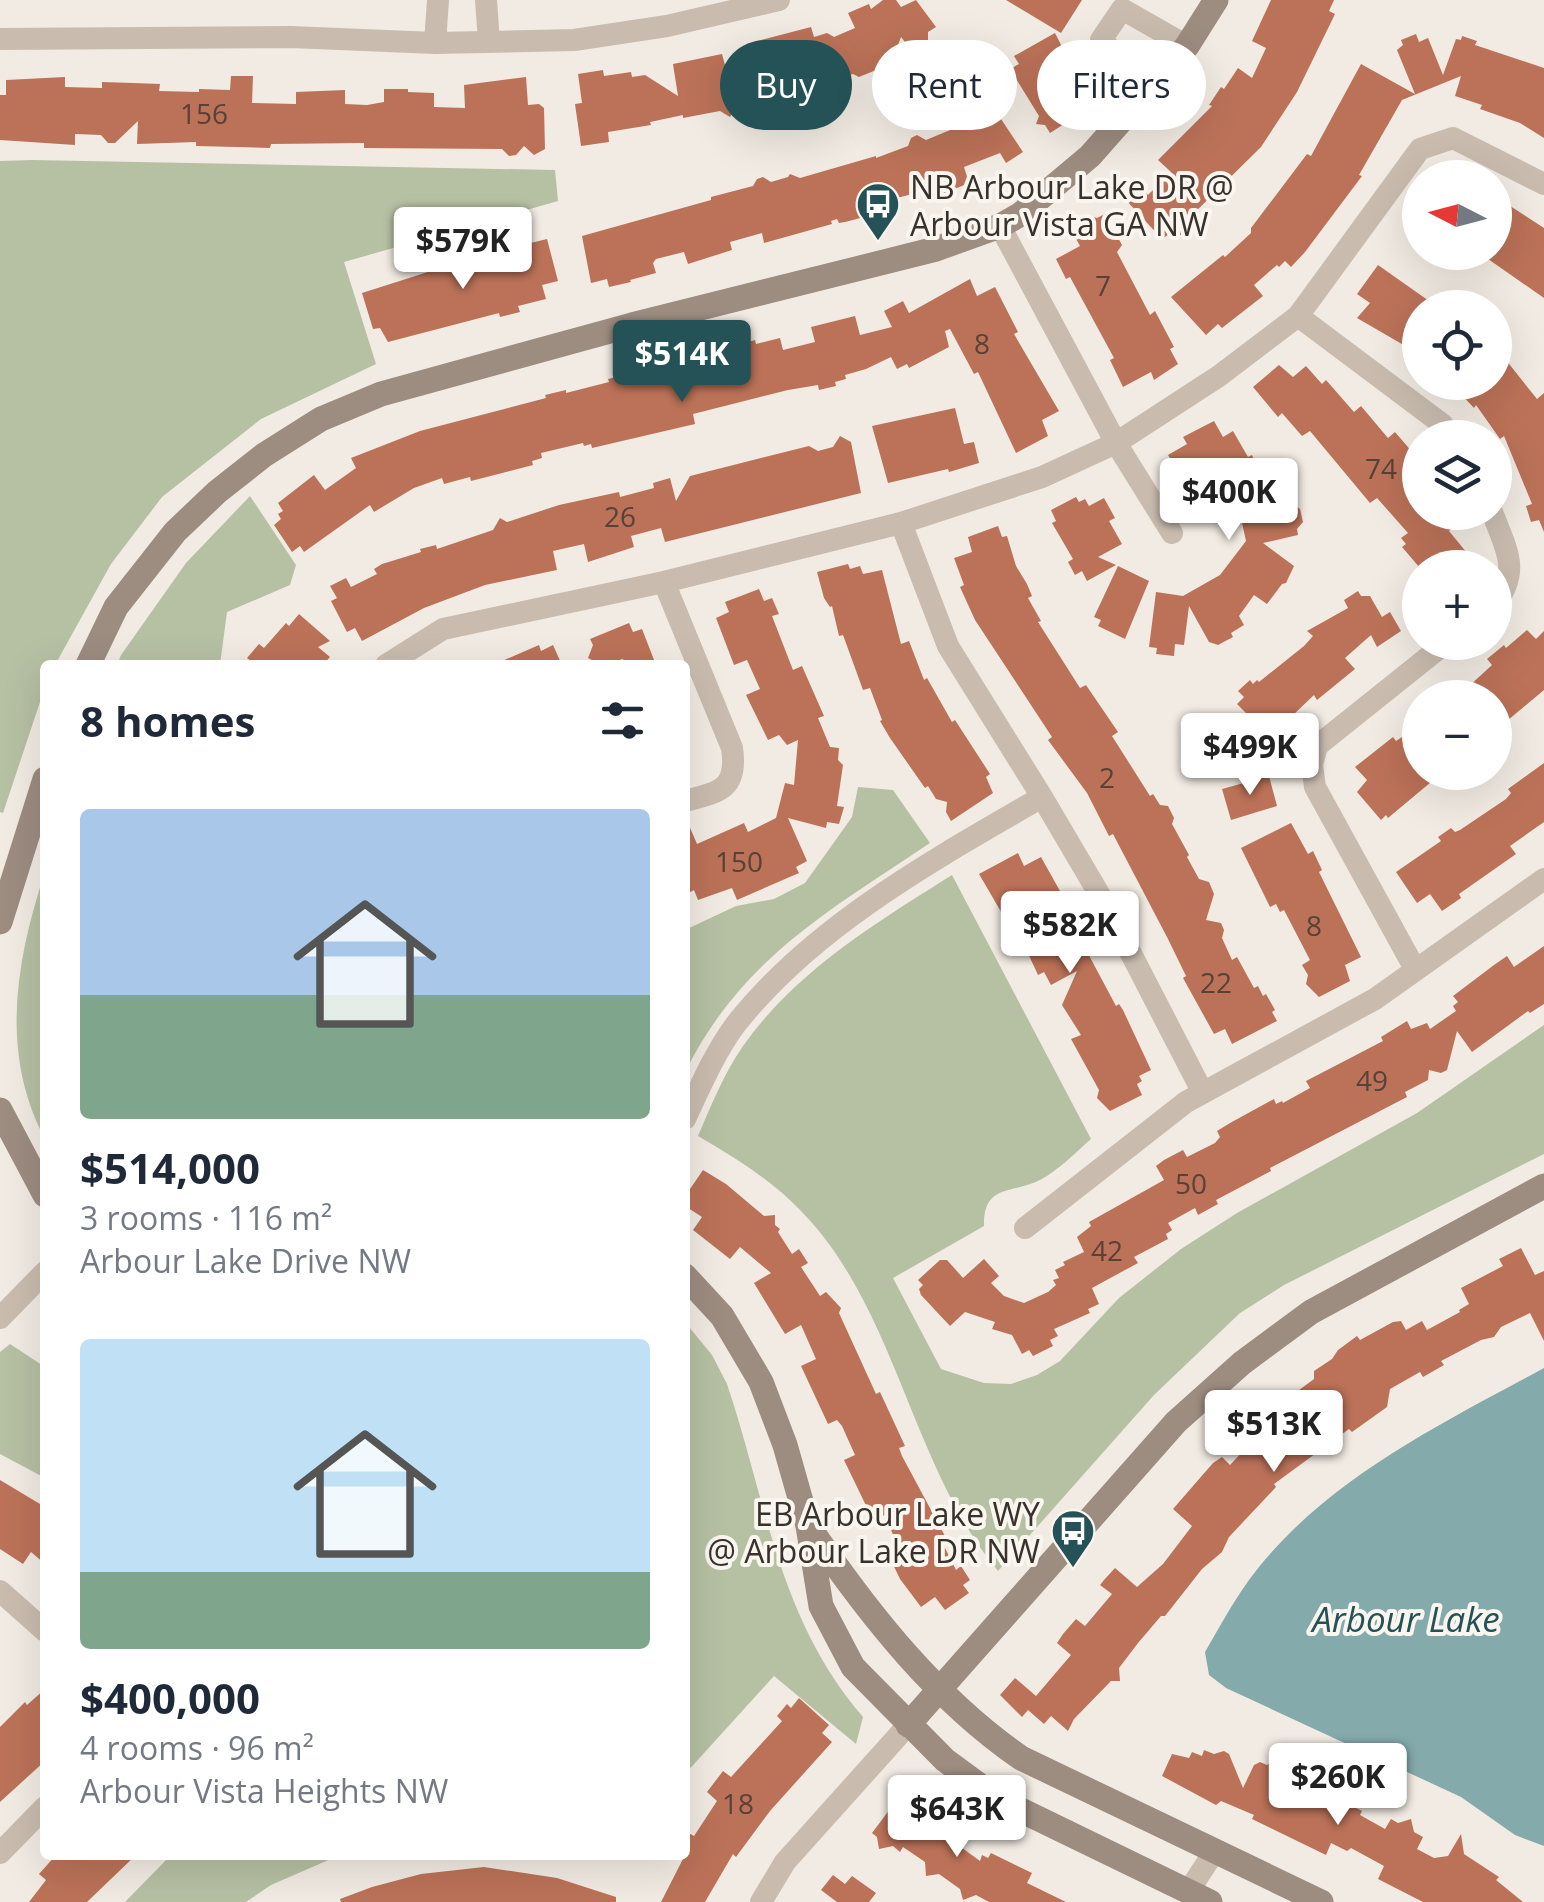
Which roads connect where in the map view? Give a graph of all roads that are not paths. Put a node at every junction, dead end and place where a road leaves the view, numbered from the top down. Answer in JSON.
{"nodes":[{"id":1,"x":438,"y":0,"type":"edge"},
{"id":2,"x":486,"y":0,"type":"edge"},
{"id":3,"x":778,"y":0,"type":"edge"},
{"id":4,"x":1216,"y":0,"type":"edge"},
{"id":5,"x":0,"y":38,"type":"edge"},
{"id":6,"x":1101,"y":40,"type":"edge"},
{"id":7,"x":1176,"y":40,"type":"edge"},
{"id":8,"x":1191,"y":40,"type":"edge"},
{"id":9,"x":489,"y":42,"type":"junction"},
{"id":10,"x":435,"y":43,"type":"junction"},
{"id":11,"x":1114,"y":130,"type":"edge"},
{"id":12,"x":1544,"y":184,"type":"edge"},
{"id":13,"x":1000,"y":226,"type":"junction"},
{"id":14,"x":1298,"y":316,"type":"junction"},
{"id":15,"x":1437,"y":420,"type":"edge"},
{"id":16,"x":1116,"y":443,"type":"junction"},
{"id":17,"x":902,"y":523,"type":"junction"},
{"id":18,"x":1172,"y":533,"type":"dead end"},
{"id":19,"x":664,"y":582,"type":"junction"},
{"id":20,"x":90,"y":660,"type":"edge"},
{"id":21,"x":394,"y":660,"type":"edge"},
{"id":22,"x":1424,"y":660,"type":"edge"},
{"id":23,"x":40,"y":795,"type":"edge"},
{"id":24,"x":1042,"y":796,"type":"junction"},
{"id":25,"x":690,"y":799,"type":"edge"},
{"id":26,"x":1544,"y":879,"type":"edge"},
{"id":27,"x":0,"y":922,"type":"edge"},
{"id":28,"x":1414,"y":969,"type":"junction"},
{"id":29,"x":1203,"y":1093,"type":"junction"},
{"id":30,"x":690,"y":1109,"type":"edge"},
{"id":31,"x":0,"y":1110,"type":"edge"},
{"id":32,"x":40,"y":1186,"type":"edge"},
{"id":33,"x":1544,"y":1186,"type":"edge"},
{"id":34,"x":1025,"y":1228,"type":"dead end"},
{"id":35,"x":40,"y":1277,"type":"edge"},
{"id":36,"x":690,"y":1281,"type":"edge"},
{"id":37,"x":0,"y":1318,"type":"edge"},
{"id":38,"x":808,"y":1526,"type":"junction"},
{"id":39,"x":0,"y":1592,"type":"edge"},
{"id":40,"x":40,"y":1627,"type":"edge"},
{"id":41,"x":938,"y":1690,"type":"junction"},
{"id":42,"x":908,"y":1725,"type":"junction"},
{"id":43,"x":40,"y":1812,"type":"edge"},
{"id":44,"x":1214,"y":1852,"type":"junction"},
{"id":45,"x":0,"y":1853,"type":"edge"},
{"id":46,"x":1199,"y":1897,"type":"edge"},
{"id":47,"x":760,"y":1902,"type":"edge"},
{"id":48,"x":1320,"y":1902,"type":"edge"}],
"edges":[{"from":1,"to":10,"type":"street"},
{"from":2,"to":9,"type":"street"},
{"from":3,"to":9,"type":"street"},
{"from":4,"to":8,"type":"street"},
{"from":5,"to":10,"type":"street"},
{"from":6,"to":7,"type":"street"},
{"from":9,"to":10,"type":"street"},
{"from":11,"to":13,"type":"street"},
{"from":12,"to":14,"type":"street"},
{"from":13,"to":16,"type":"street"},
{"from":13,"to":20,"type":"street"},
{"from":14,"to":15,"type":"street"},
{"from":14,"to":16,"type":"street"},
{"from":16,"to":17,"type":"street"},
{"from":16,"to":18,"type":"street"},
{"from":17,"to":19,"type":"street"},
{"from":17,"to":24,"type":"street"},
{"from":19,"to":21,"type":"street"},
{"from":19,"to":25,"type":"street"},
{"from":22,"to":28,"type":"street"},
{"from":23,"to":27,"type":"street"},
{"from":24,"to":29,"type":"street"},
{"from":24,"to":30,"type":"street"},
{"from":26,"to":28,"type":"street"},
{"from":28,"to":29,"type":"street"},
{"from":29,"to":34,"type":"street"},
{"from":31,"to":32,"type":"street"},
{"from":33,"to":41,"type":"street"},
{"from":35,"to":37,"type":"street"},
{"from":36,"to":38,"type":"street"},
{"from":38,"to":41,"type":"street"},
{"from":38,"to":42,"type":"street"},
{"from":39,"to":40,"type":"street"},
{"from":41,"to":42,"type":"street"},
{"from":41,"to":44,"type":"street"},
{"from":42,"to":46,"type":"street"},
{"from":42,"to":47,"type":"street"},
{"from":43,"to":45,"type":"street"},
{"from":44,"to":46,"type":"street"},
{"from":44,"to":48,"type":"street"}]}
